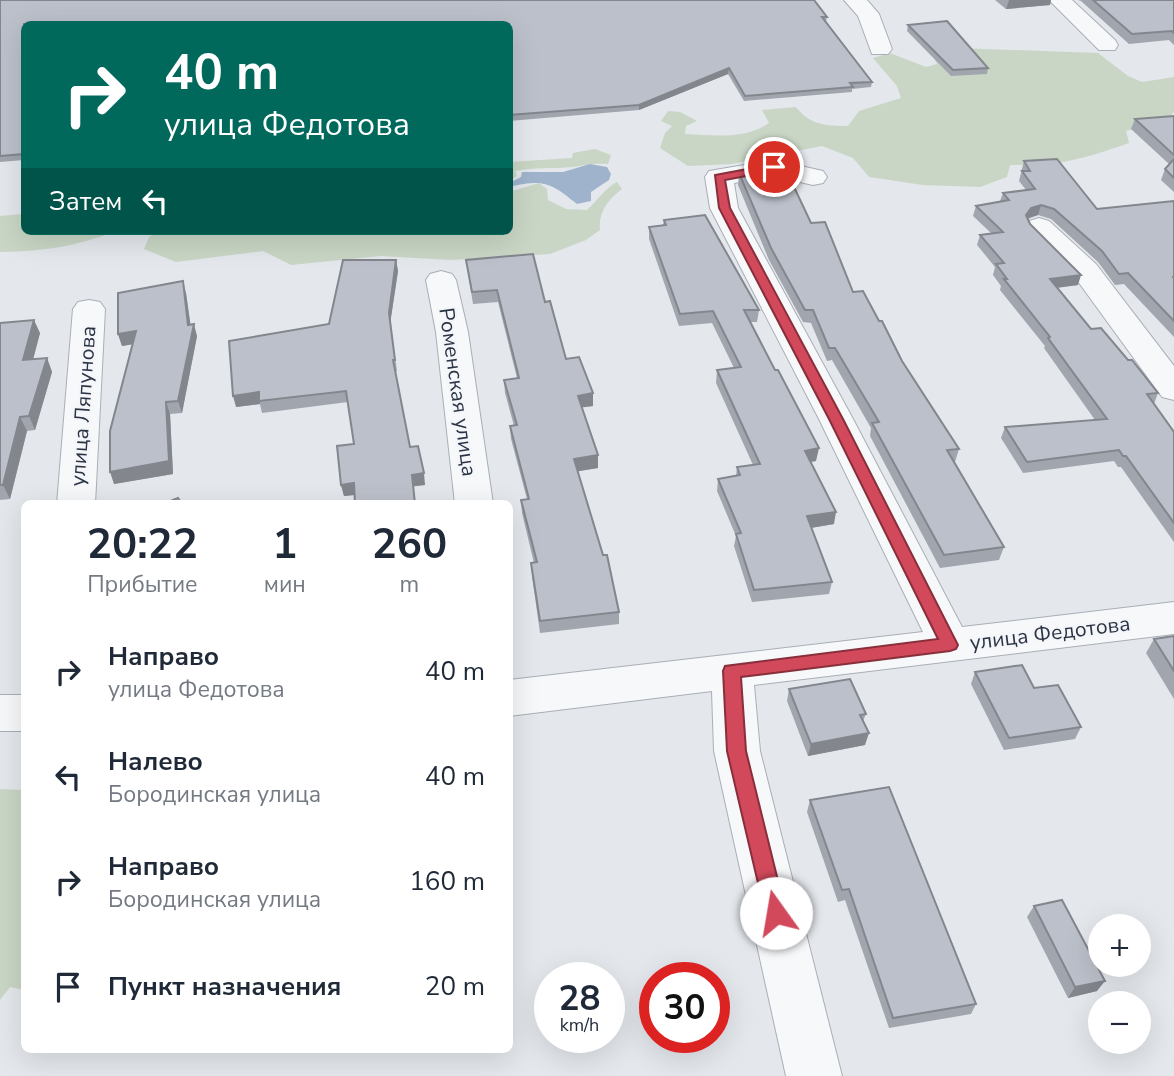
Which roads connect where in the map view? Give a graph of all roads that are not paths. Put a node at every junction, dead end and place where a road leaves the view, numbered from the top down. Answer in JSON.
{"nodes":[{"id":1,"x":855,"y":0,"type":"edge"},
{"id":2,"x":1060,"y":0,"type":"edge"},
{"id":3,"x":1107,"y":45,"type":"dead end"},
{"id":4,"x":880,"y":49,"type":"dead end"},
{"id":5,"x":813,"y":177,"type":"dead end"},
{"id":6,"x":1040,"y":227,"type":"dead end"},
{"id":7,"x":442,"y":281,"type":"dead end"},
{"id":8,"x":89,"y":309,"type":"dead end"},
{"id":9,"x":1174,"y":389,"type":"edge"},
{"id":10,"x":76,"y":500,"type":"edge"},
{"id":11,"x":473,"y":500,"type":"edge"},
{"id":12,"x":1174,"y":618,"type":"edge"},
{"id":13,"x":950,"y":645,"type":"junction"},
{"id":14,"x":732,"y":671,"type":"junction"},
{"id":15,"x":513,"y":688,"type":"edge"},
{"id":16,"x":0,"y":713,"type":"edge"},
{"id":17,"x":21,"y":713,"type":"edge"},
{"id":18,"x":814,"y":1076,"type":"edge"}],
"edges":[{"from":1,"to":4,"type":"street"},
{"from":2,"to":3,"type":"street"},
{"from":5,"to":13,"type":"street"},
{"from":6,"to":9,"type":"street"},
{"from":7,"to":11,"type":"street","name":"Роменская улица"},
{"from":8,"to":10,"type":"street","name":"улица Ляпунова"},
{"from":12,"to":13,"type":"street","name":"улица Федотова"},
{"from":13,"to":14,"type":"street","name":"улица Федотова"},
{"from":14,"to":15,"type":"street","name":"улица Федотова"},
{"from":14,"to":18,"type":"street"},
{"from":16,"to":17,"type":"street"}]}
